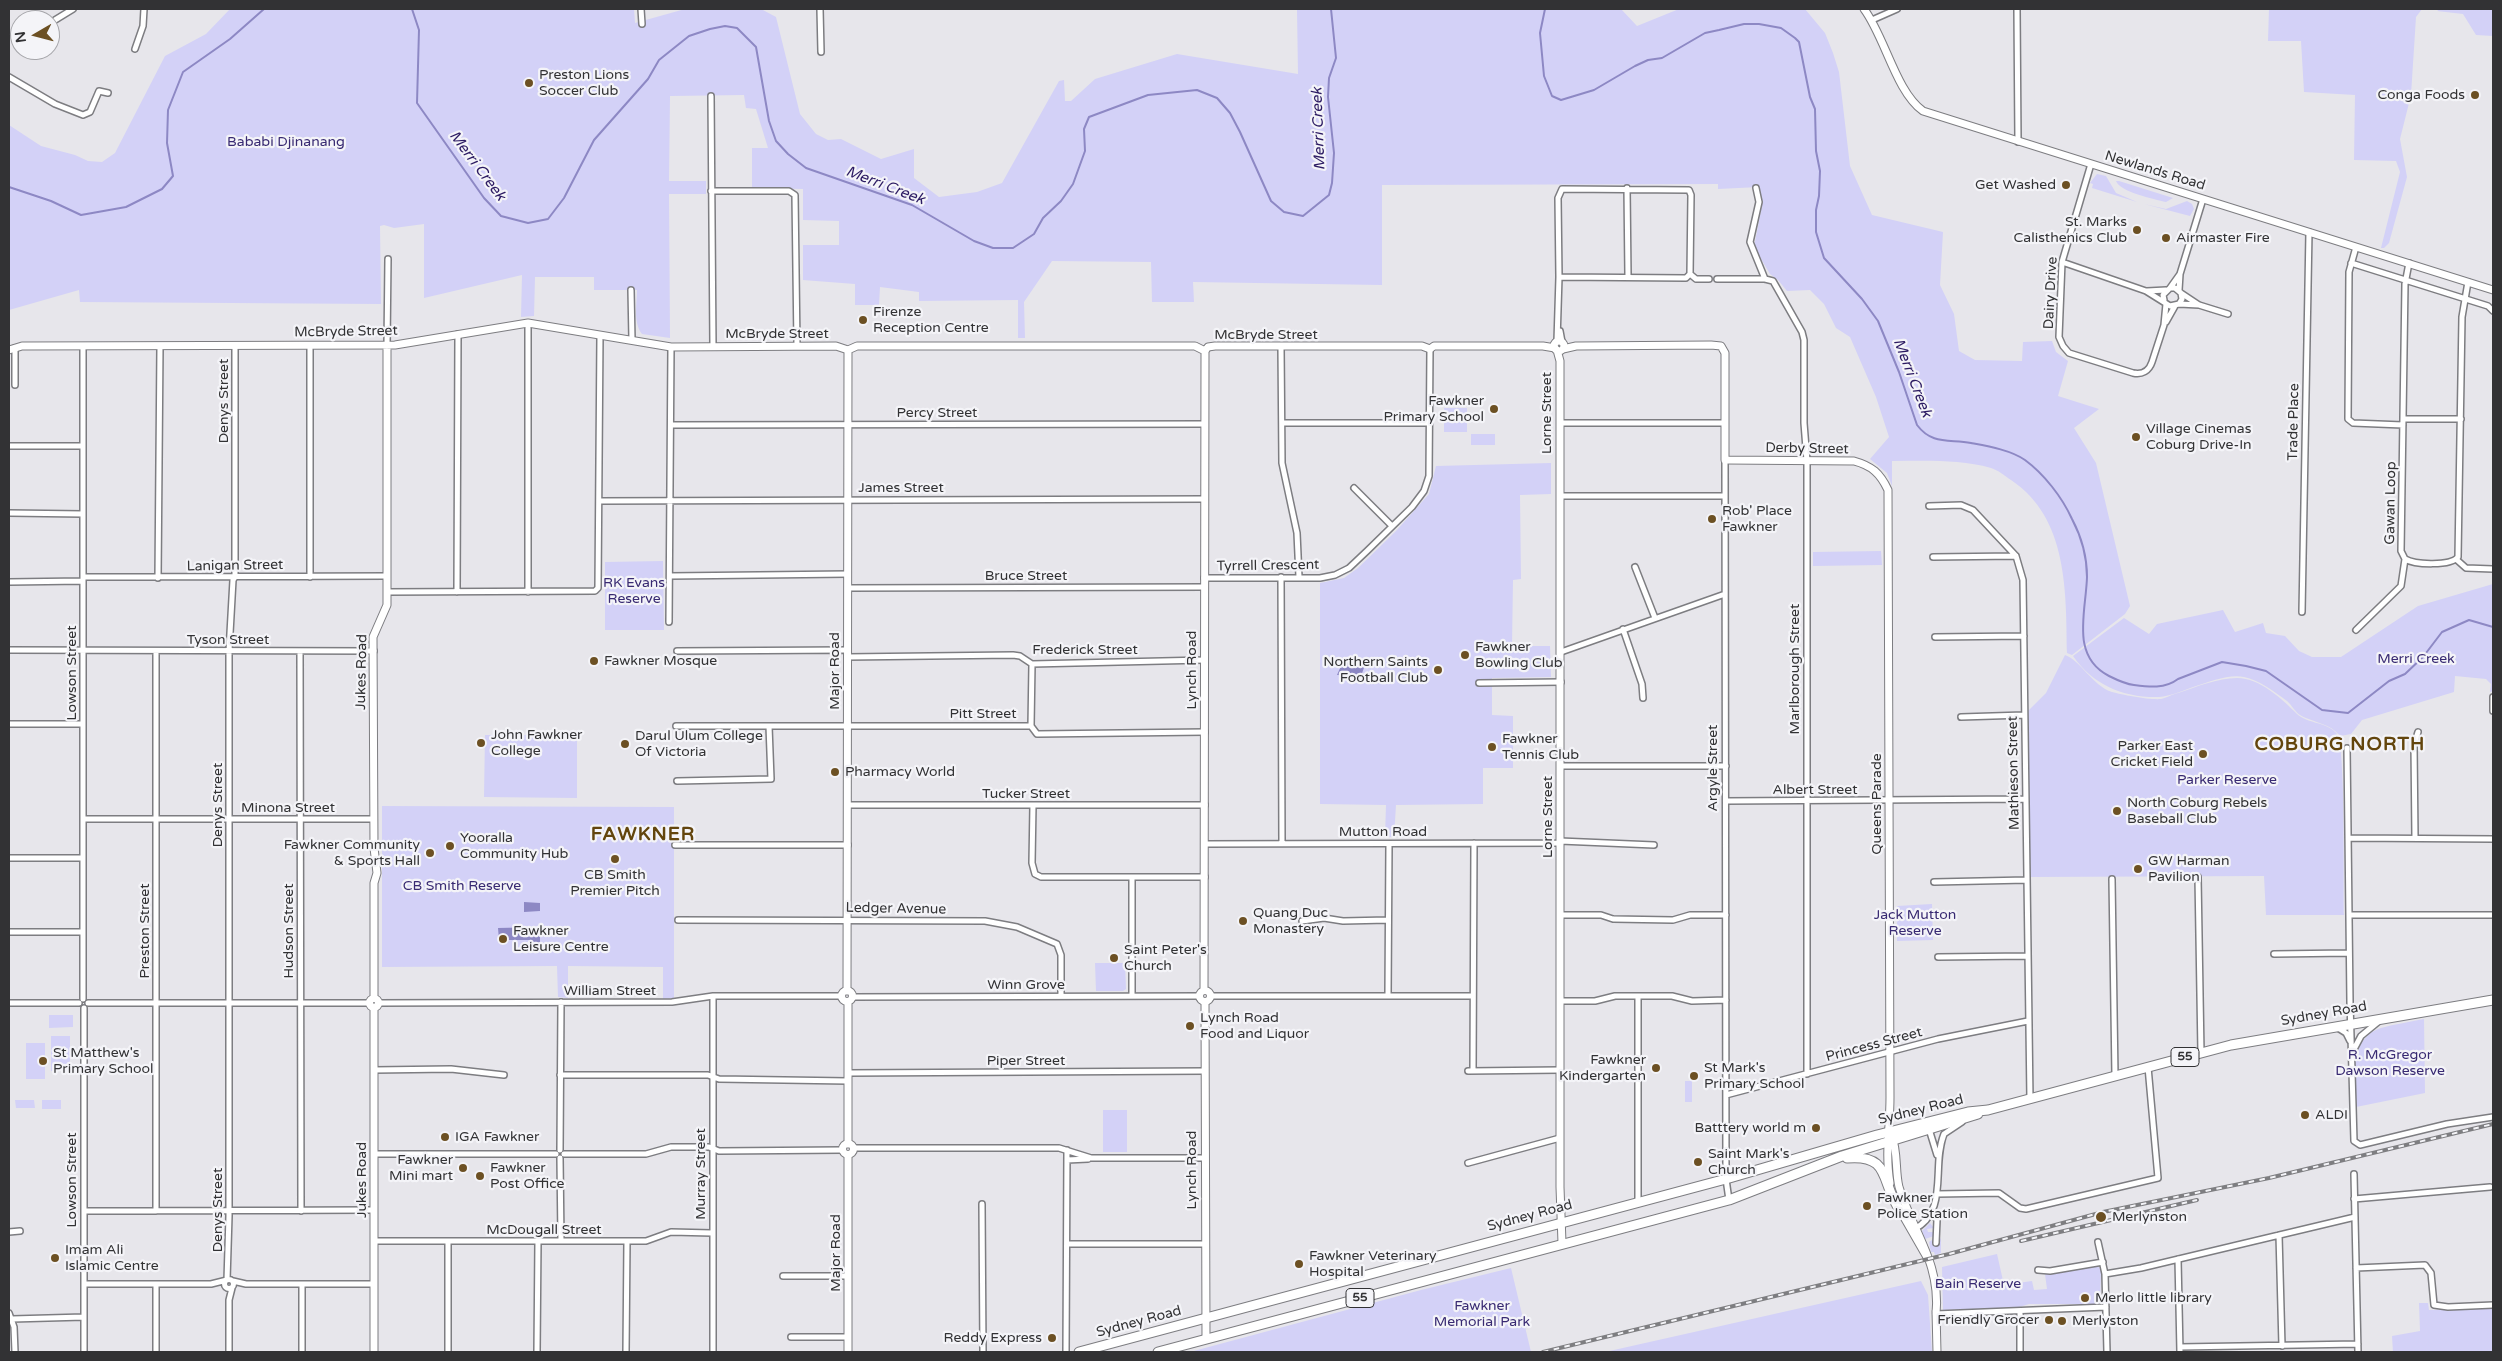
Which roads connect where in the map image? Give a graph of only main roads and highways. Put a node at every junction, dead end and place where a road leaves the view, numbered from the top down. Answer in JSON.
{"nodes":[{"id":1,"x":2493,"y":1000,"type":"edge"},
{"id":2,"x":1988,"y":1110,"type":"junction"},
{"id":3,"x":1890,"y":1138,"type":"junction"},
{"id":4,"x":1833,"y":1160,"type":"junction"},
{"id":5,"x":1900,"y":1210,"type":"road end"},
{"id":6,"x":1079,"y":1352,"type":"edge"},
{"id":7,"x":1158,"y":1352,"type":"edge"}],
"edges":[{"from":1,"to":2,"type":"highway","name":"Sydney Road","number":"55"},
{"from":2,"to":3,"type":"highway","name":"Sydney Road","number":"55"},
{"from":2,"to":3,"type":"highway","name":"Sydney Road","number":"55"},
{"from":3,"to":4,"type":"highway","name":"Sydney Road","number":"55"},
{"from":3,"to":6,"type":"highway","name":"Sydney Road","number":"55"},
{"from":4,"to":5,"type":"highway"},
{"from":4,"to":7,"type":"highway","name":"Sydney Road","number":"55"}]}
